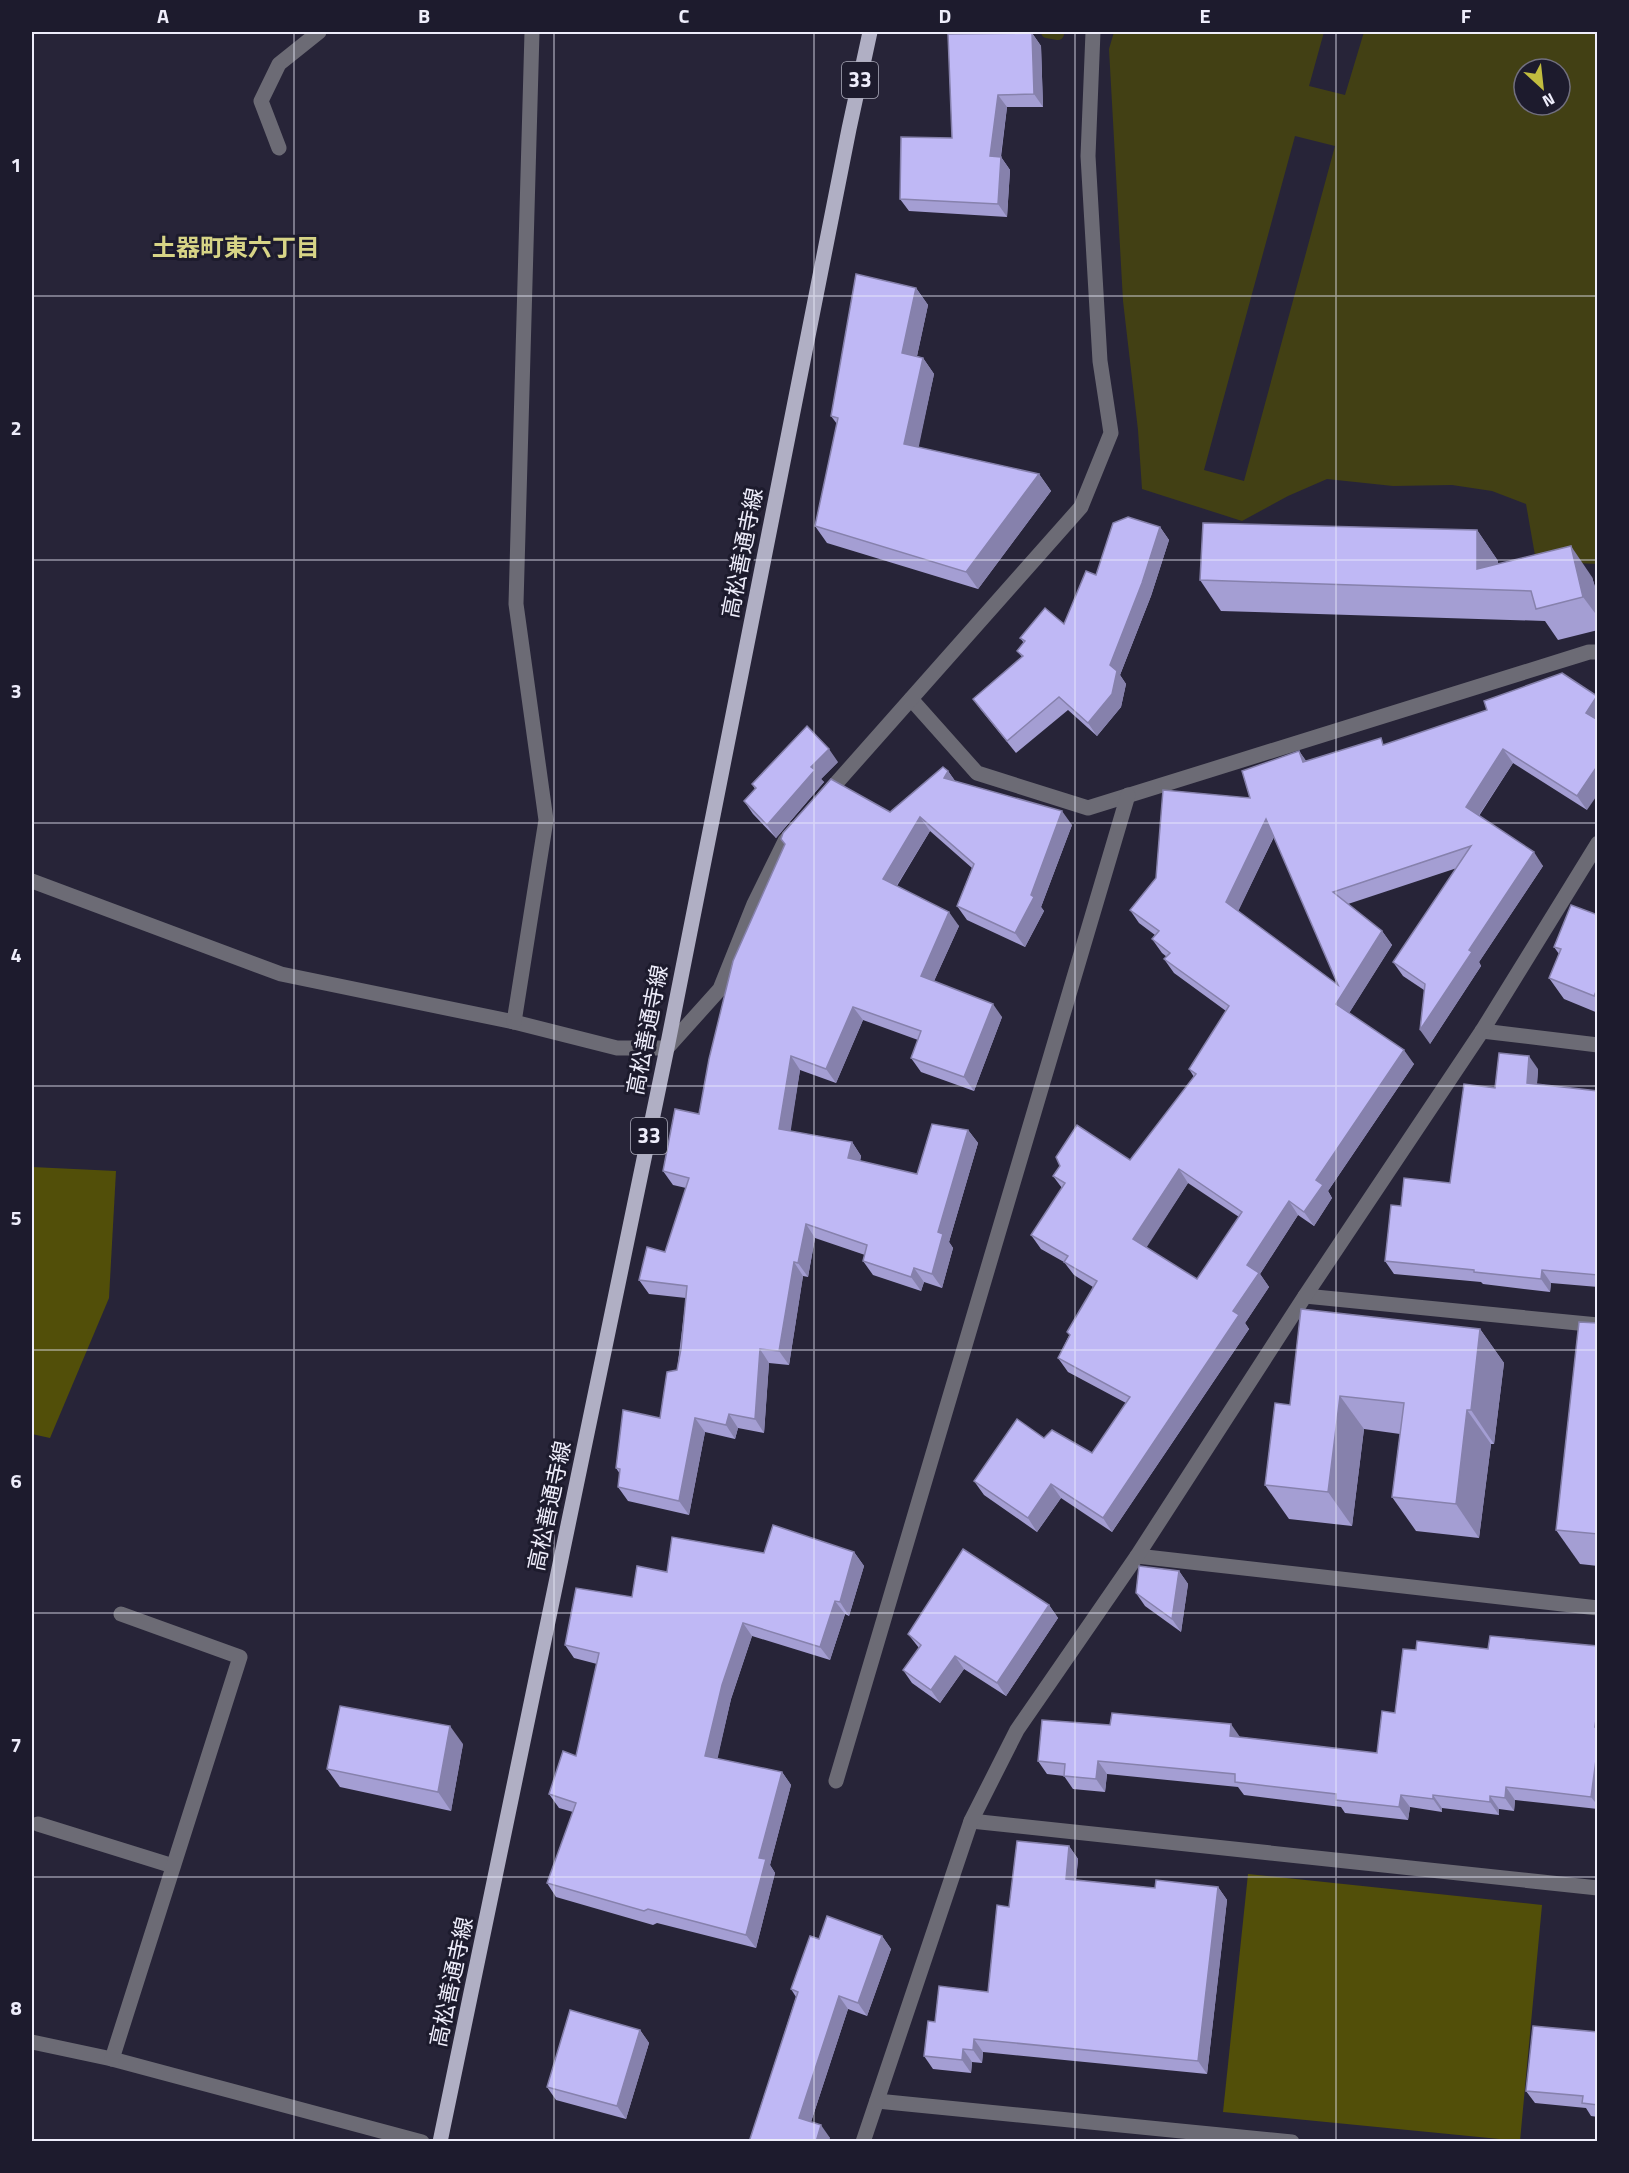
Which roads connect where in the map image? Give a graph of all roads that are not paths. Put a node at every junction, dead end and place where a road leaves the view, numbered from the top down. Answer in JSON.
{"nodes":[{"id":1,"x":319,"y":32,"type":"edge"},
{"id":2,"x":532,"y":32,"type":"edge"},
{"id":3,"x":870,"y":32,"type":"edge"},
{"id":4,"x":1094,"y":32,"type":"edge"},
{"id":5,"x":279,"y":148,"type":"dead end"},
{"id":6,"x":1598,"y":652,"type":"edge"},
{"id":7,"x":911,"y":699,"type":"junction"},
{"id":8,"x":1128,"y":795,"type":"junction"},
{"id":9,"x":1598,"y":843,"type":"edge"},
{"id":10,"x":32,"y":881,"type":"edge"},
{"id":11,"x":513,"y":1022,"type":"junction"},
{"id":12,"x":1482,"y":1032,"type":"junction"},
{"id":13,"x":1598,"y":1045,"type":"edge"},
{"id":14,"x":667,"y":1048,"type":"junction"},
{"id":15,"x":1305,"y":1296,"type":"junction"},
{"id":16,"x":1598,"y":1325,"type":"edge"},
{"id":17,"x":1137,"y":1556,"type":"junction"},
{"id":18,"x":1598,"y":1608,"type":"edge"},
{"id":19,"x":121,"y":1614,"type":"dead end"},
{"id":20,"x":836,"y":1781,"type":"dead end"},
{"id":21,"x":971,"y":1821,"type":"junction"},
{"id":22,"x":38,"y":1824,"type":"dead end"},
{"id":23,"x":173,"y":1866,"type":"junction"},
{"id":24,"x":1598,"y":1888,"type":"edge"},
{"id":25,"x":32,"y":2042,"type":"edge"},
{"id":26,"x":112,"y":2059,"type":"junction"},
{"id":27,"x":877,"y":2102,"type":"junction"},
{"id":28,"x":422,"y":2142,"type":"edge"},
{"id":29,"x":440,"y":2142,"type":"edge"},
{"id":30,"x":863,"y":2142,"type":"edge"},
{"id":31,"x":1292,"y":2142,"type":"edge"}],
"edges":[{"from":1,"to":5,"type":"street"},
{"from":2,"to":11,"type":"street"},
{"from":3,"to":14,"type":"main road","name":"高松善通寺線","number":"33"},
{"from":4,"to":7,"type":"street"},
{"from":6,"to":8,"type":"street"},
{"from":7,"to":8,"type":"street"},
{"from":7,"to":14,"type":"street"},
{"from":8,"to":20,"type":"street"},
{"from":9,"to":12,"type":"street"},
{"from":10,"to":11,"type":"street"},
{"from":11,"to":14,"type":"street"},
{"from":12,"to":13,"type":"street"},
{"from":12,"to":15,"type":"street"},
{"from":14,"to":29,"type":"main road","name":"高松善通寺線","number":"33"},
{"from":15,"to":16,"type":"street"},
{"from":15,"to":17,"type":"street"},
{"from":17,"to":18,"type":"street"},
{"from":17,"to":21,"type":"street"},
{"from":19,"to":23,"type":"street"},
{"from":21,"to":24,"type":"street"},
{"from":21,"to":27,"type":"street"},
{"from":22,"to":23,"type":"street"},
{"from":23,"to":26,"type":"street"},
{"from":25,"to":26,"type":"street"},
{"from":26,"to":28,"type":"street"},
{"from":27,"to":30,"type":"street"},
{"from":27,"to":31,"type":"street"}]}
